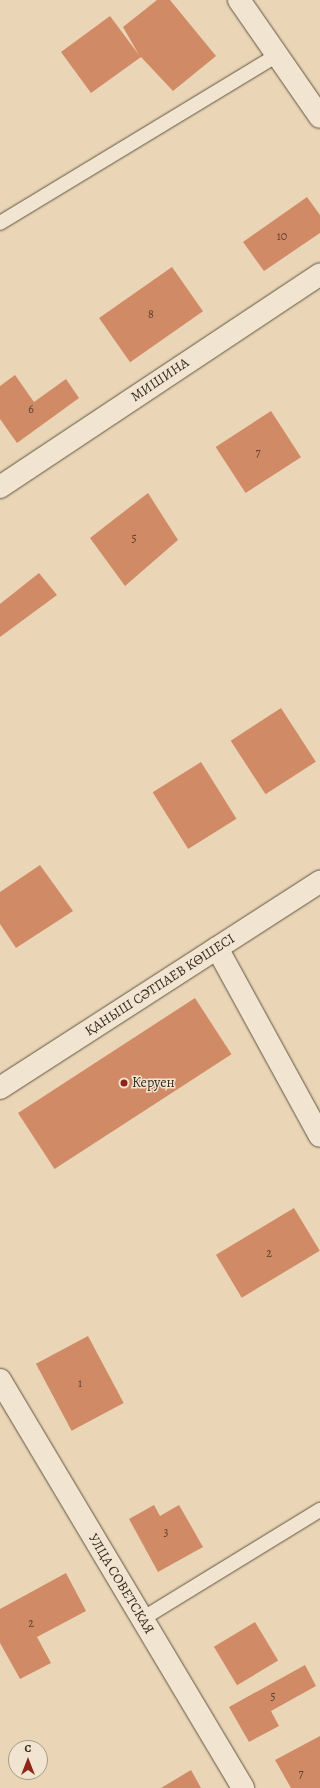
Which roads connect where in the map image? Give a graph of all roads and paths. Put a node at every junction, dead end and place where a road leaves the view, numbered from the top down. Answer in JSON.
{"nodes":[{"id":1,"x":239,"y":0,"type":"edge"},
{"id":2,"x":277,"y":55,"type":"junction"},
{"id":3,"x":320,"y":117,"type":"edge"},
{"id":4,"x":0,"y":223,"type":"edge"},
{"id":5,"x":320,"y":274,"type":"edge"},
{"id":6,"x":0,"y":487,"type":"edge"},
{"id":7,"x":320,"y":882,"type":"edge"},
{"id":8,"x":218,"y":948,"type":"junction"},
{"id":9,"x":0,"y":1088,"type":"edge"},
{"id":10,"x":320,"y":1136,"type":"edge"},
{"id":11,"x":0,"y":1380,"type":"edge"},
{"id":12,"x":320,"y":1510,"type":"edge"},
{"id":13,"x":142,"y":1619,"type":"junction"},
{"id":14,"x":242,"y":1788,"type":"edge"}],
"edges":[{"from":1,"to":2,"type":"street"},
{"from":2,"to":3,"type":"street"},
{"from":2,"to":4,"type":"lane"},
{"from":5,"to":6,"type":"street","name":"МИШИНА"},
{"from":7,"to":8,"type":"street","name":"ҚАНЫШ СӘТПАЕВ КӨШЕСІ"},
{"from":8,"to":9,"type":"street","name":"ҚАНЫШ СӘТПАЕВ КӨШЕСІ"},
{"from":8,"to":10,"type":"street"},
{"from":11,"to":13,"type":"street","name":"УЛЦА СОВЕТСКАЯ"},
{"from":12,"to":13,"type":"lane"},
{"from":13,"to":14,"type":"street","name":"УЛЦА СОВЕТСКАЯ"}]}
